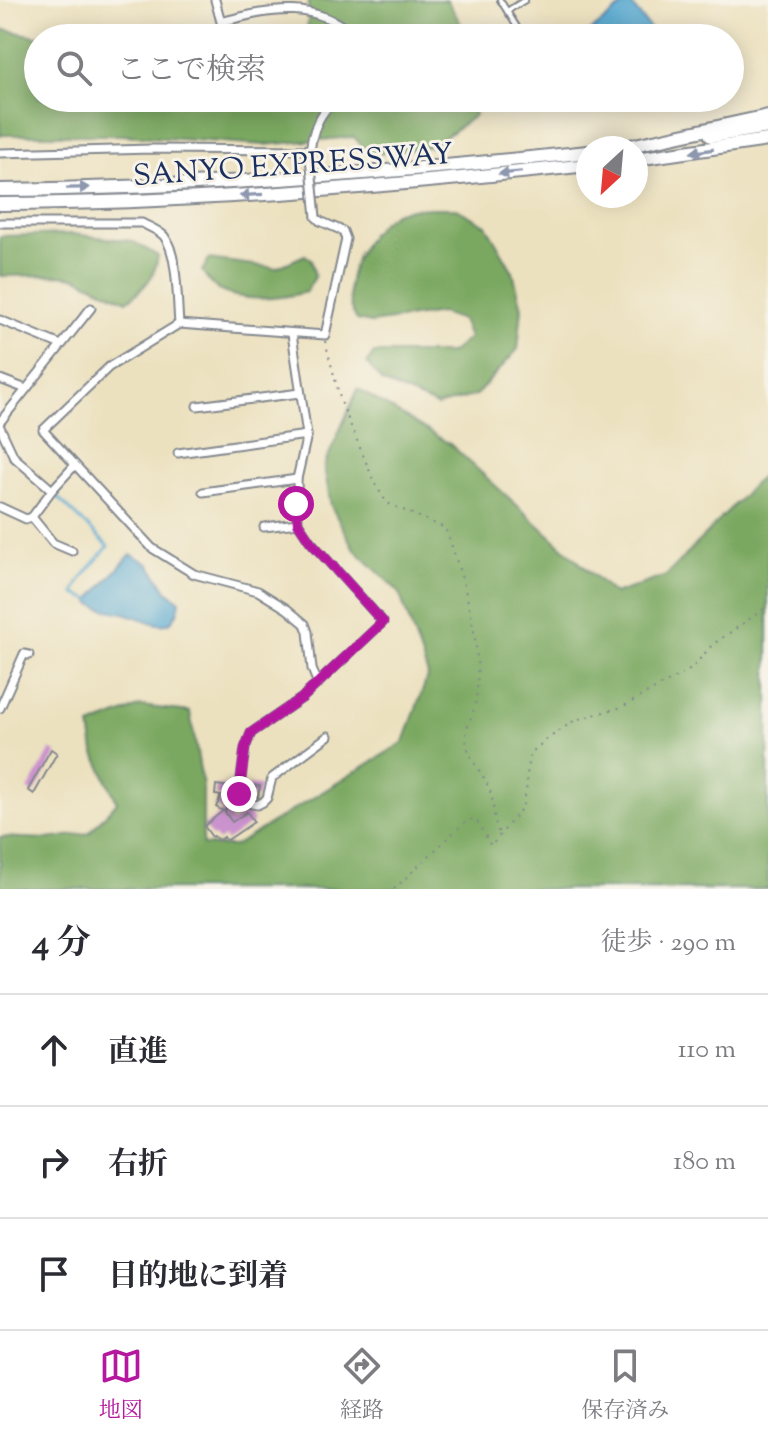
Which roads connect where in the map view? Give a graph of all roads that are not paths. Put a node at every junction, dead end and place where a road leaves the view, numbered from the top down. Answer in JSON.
{"nodes":[{"id":1,"x":215,"y":0,"type":"edge"},
{"id":2,"x":267,"y":0,"type":"edge"},
{"id":3,"x":500,"y":0,"type":"edge"},
{"id":4,"x":525,"y":0,"type":"edge"},
{"id":5,"x":270,"y":9,"type":"junction"},
{"id":6,"x":507,"y":11,"type":"junction"},
{"id":7,"x":344,"y":24,"type":"edge"},
{"id":8,"x":515,"y":24,"type":"edge"},
{"id":9,"x":323,"y":112,"type":"edge"},
{"id":10,"x":768,"y":116,"type":"edge"},
{"id":11,"x":768,"y":127,"type":"edge"},
{"id":12,"x":768,"y":140,"type":"edge"},
{"id":13,"x":648,"y":142,"type":"edge"},
{"id":14,"x":648,"y":144,"type":"edge"},
{"id":15,"x":0,"y":153,"type":"edge"},
{"id":16,"x":576,"y":153,"type":"edge"},
{"id":17,"x":309,"y":154,"type":"junction"},
{"id":18,"x":648,"y":157,"type":"edge"},
{"id":19,"x":576,"y":166,"type":"edge"},
{"id":20,"x":0,"y":190,"type":"edge"},
{"id":21,"x":0,"y":204,"type":"edge"},
{"id":22,"x":0,"y":223,"type":"edge"},
{"id":23,"x":91,"y":308,"type":"dead end"},
{"id":24,"x":0,"y":320,"type":"edge"},
{"id":25,"x":179,"y":324,"type":"junction"},
{"id":26,"x":292,"y":334,"type":"junction"},
{"id":27,"x":61,"y":345,"type":"junction"},
{"id":28,"x":0,"y":379,"type":"edge"},
{"id":29,"x":26,"y":389,"type":"junction"},
{"id":30,"x":300,"y":393,"type":"junction"},
{"id":31,"x":197,"y":406,"type":"dead end"},
{"id":32,"x":0,"y":425,"type":"edge"},
{"id":33,"x":307,"y":435,"type":"junction"},
{"id":34,"x":178,"y":453,"type":"dead end"},
{"id":35,"x":74,"y":466,"type":"junction"},
{"id":36,"x":297,"y":479,"type":"junction"},
{"id":37,"x":52,"y":490,"type":"junction"},
{"id":38,"x":203,"y":492,"type":"dead end"},
{"id":39,"x":0,"y":507,"type":"edge"},
{"id":40,"x":32,"y":517,"type":"junction"},
{"id":41,"x":298,"y":523,"type":"junction"},
{"id":42,"x":264,"y":527,"type":"dead end"},
{"id":43,"x":72,"y":551,"type":"dead end"},
{"id":44,"x":29,"y":655,"type":"dead end"},
{"id":45,"x":318,"y":684,"type":"junction"},
{"id":46,"x":0,"y":708,"type":"edge"},
{"id":47,"x":328,"y":736,"type":"dead end"}],
"edges":[{"from":1,"to":5,"type":"street"},
{"from":2,"to":5,"type":"street"},
{"from":3,"to":6,"type":"lane"},
{"from":4,"to":6,"type":"lane"},
{"from":5,"to":7,"type":"street"},
{"from":6,"to":8,"type":"lane"},
{"from":9,"to":17,"type":"street"},
{"from":10,"to":13,"type":"highway"},
{"from":11,"to":14,"type":"highway"},
{"from":12,"to":18,"type":"highway","one_way":true},
{"from":15,"to":17,"type":"street"},
{"from":20,"to":16,"type":"highway","name":"SANYO EXPRESSWAY","one_way":true},
{"from":17,"to":26,"type":"street","bridge":true},
{"from":19,"to":21,"type":"highway","name":"SANYO EXPRESSWAY","one_way":true},
{"from":22,"to":25,"type":"street"},
{"from":23,"to":27,"type":"street"},
{"from":24,"to":27,"type":"street"},
{"from":25,"to":26,"type":"street"},
{"from":25,"to":35,"type":"street"},
{"from":26,"to":30,"type":"street"},
{"from":27,"to":29,"type":"street"},
{"from":28,"to":29,"type":"street"},
{"from":29,"to":32,"type":"street"},
{"from":30,"to":31,"type":"street"},
{"from":30,"to":33,"type":"street"},
{"from":32,"to":37,"type":"street"},
{"from":33,"to":34,"type":"street"},
{"from":33,"to":36,"type":"street"},
{"from":35,"to":37,"type":"street"},
{"from":35,"to":45,"type":"street"},
{"from":36,"to":38,"type":"street"},
{"from":36,"to":41,"type":"street"},
{"from":37,"to":40,"type":"street"},
{"from":39,"to":40,"type":"street"},
{"from":40,"to":43,"type":"street"},
{"from":41,"to":42,"type":"street"},
{"from":41,"to":45,"type":"street"},
{"from":44,"to":46,"type":"street"},
{"from":45,"to":47,"type":"street"}]}
